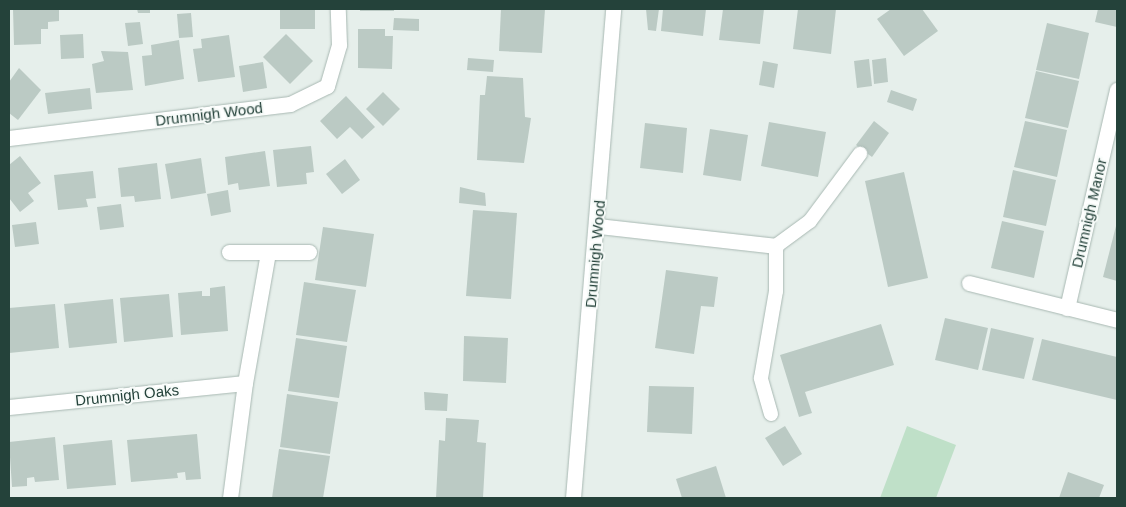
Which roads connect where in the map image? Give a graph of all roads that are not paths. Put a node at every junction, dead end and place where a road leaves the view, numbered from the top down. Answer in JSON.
{"nodes":[{"id":1,"x":338,"y":9,"type":"edge"},
{"id":2,"x":614,"y":9,"type":"edge"},
{"id":3,"x":1117,"y":90,"type":"edge"},
{"id":4,"x":9,"y":138,"type":"edge"},
{"id":5,"x":860,"y":154,"type":"dead end"},
{"id":6,"x":598,"y":226,"type":"junction"},
{"id":7,"x":776,"y":246,"type":"junction"},
{"id":8,"x":229,"y":252,"type":"dead end"},
{"id":9,"x":268,"y":252,"type":"junction"},
{"id":10,"x":310,"y":252,"type":"dead end"},
{"id":11,"x":969,"y":283,"type":"dead end"},
{"id":12,"x":1067,"y":308,"type":"junction"},
{"id":13,"x":1117,"y":320,"type":"edge"},
{"id":14,"x":245,"y":383,"type":"junction"},
{"id":15,"x":9,"y":407,"type":"edge"},
{"id":16,"x":771,"y":414,"type":"dead end"},
{"id":17,"x":230,"y":498,"type":"edge"},
{"id":18,"x":573,"y":498,"type":"edge"}],
"edges":[{"from":1,"to":4,"type":"street","name":"Drumnigh Wood"},
{"from":2,"to":6,"type":"street","name":"Drumnigh Wood"},
{"from":3,"to":12,"type":"street","name":"Drumnigh Manor"},
{"from":5,"to":7,"type":"lane"},
{"from":6,"to":7,"type":"street"},
{"from":6,"to":18,"type":"street","name":"Drumnigh Wood"},
{"from":7,"to":16,"type":"lane"},
{"from":8,"to":9,"type":"street"},
{"from":9,"to":10,"type":"street"},
{"from":9,"to":14,"type":"street"},
{"from":11,"to":12,"type":"street"},
{"from":12,"to":13,"type":"street"},
{"from":14,"to":15,"type":"street","name":"Drumnigh Oaks"},
{"from":14,"to":17,"type":"street"}]}
